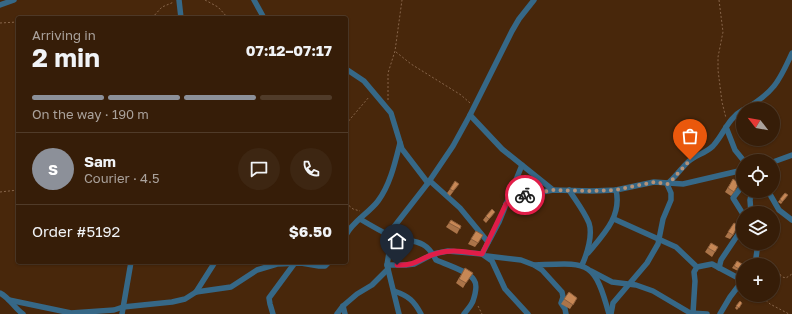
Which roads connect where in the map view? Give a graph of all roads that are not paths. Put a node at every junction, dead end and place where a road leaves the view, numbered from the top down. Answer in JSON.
{"nodes":[{"id":1,"x":14,"y":0,"type":"edge"},
{"id":2,"x":179,"y":0,"type":"edge"},
{"id":3,"x":254,"y":0,"type":"edge"},
{"id":4,"x":534,"y":0,"type":"edge"},
{"id":5,"x":0,"y":6,"type":"edge"},
{"id":6,"x":181,"y":16,"type":"edge"},
{"id":7,"x":263,"y":16,"type":"edge"},
{"id":8,"x":792,"y":53,"type":"edge"},
{"id":9,"x":348,"y":70,"type":"edge"},
{"id":10,"x":756,"y":102,"type":"edge"},
{"id":11,"x":470,"y":115,"type":"junction"},
{"id":12,"x":736,"y":115,"type":"edge"},
{"id":13,"x":727,"y":126,"type":"junction"},
{"id":14,"x":400,"y":143,"type":"junction"},
{"id":15,"x":738,"y":154,"type":"edge"},
{"id":16,"x":792,"y":155,"type":"edge"},
{"id":17,"x":780,"y":159,"type":"edge"},
{"id":18,"x":522,"y":165,"type":"junction"},
{"id":19,"x":736,"y":172,"type":"edge"},
{"id":20,"x":429,"y":182,"type":"junction"},
{"id":21,"x":668,"y":184,"type":"junction"},
{"id":22,"x":553,"y":190,"type":"junction"},
{"id":23,"x":569,"y":190,"type":"junction"},
{"id":24,"x":616,"y":190,"type":"junction"},
{"id":25,"x":736,"y":193,"type":"edge"},
{"id":26,"x":772,"y":198,"type":"edge"},
{"id":27,"x":506,"y":204,"type":"junction"},
{"id":28,"x":738,"y":206,"type":"edge"},
{"id":29,"x":360,"y":219,"type":"junction"},
{"id":30,"x":614,"y":219,"type":"junction"},
{"id":31,"x":792,"y":220,"type":"edge"},
{"id":32,"x":348,"y":226,"type":"edge"},
{"id":33,"x":392,"y":236,"type":"junction"},
{"id":34,"x":736,"y":238,"type":"edge"},
{"id":35,"x":660,"y":239,"type":"junction"},
{"id":36,"x":488,"y":242,"type":"junction"},
{"id":37,"x":433,"y":254,"type":"junction"},
{"id":38,"x":586,"y":254,"type":"junction"},
{"id":39,"x":484,"y":255,"type":"junction"},
{"id":40,"x":131,"y":264,"type":"edge"},
{"id":41,"x":214,"y":264,"type":"edge"},
{"id":42,"x":277,"y":264,"type":"edge"},
{"id":43,"x":294,"y":264,"type":"edge"},
{"id":44,"x":309,"y":264,"type":"edge"},
{"id":45,"x":327,"y":264,"type":"edge"},
{"id":46,"x":534,"y":265,"type":"junction"},
{"id":47,"x":582,"y":265,"type":"junction"},
{"id":48,"x":388,"y":267,"type":"junction"},
{"id":49,"x":697,"y":267,"type":"junction"},
{"id":50,"x":719,"y":268,"type":"junction"},
{"id":51,"x":590,"y":271,"type":"junction"},
{"id":52,"x":736,"y":277,"type":"edge"},
{"id":53,"x":629,"y":284,"type":"junction"},
{"id":54,"x":736,"y":288,"type":"edge"},
{"id":55,"x":394,"y":290,"type":"junction"},
{"id":56,"x":196,"y":292,"type":"junction"},
{"id":57,"x":0,"y":293,"type":"edge"},
{"id":58,"x":9,"y":300,"type":"junction"},
{"id":59,"x":344,"y":306,"type":"junction"},
{"id":60,"x":123,"y":307,"type":"junction"},
{"id":61,"x":112,"y":312,"type":"edge"},
{"id":62,"x":691,"y":313,"type":"edge"},
{"id":63,"x":23,"y":314,"type":"edge"},
{"id":64,"x":122,"y":314,"type":"edge"},
{"id":65,"x":273,"y":314,"type":"edge"},
{"id":66,"x":337,"y":314,"type":"edge"},
{"id":67,"x":345,"y":314,"type":"edge"},
{"id":68,"x":399,"y":314,"type":"edge"},
{"id":69,"x":421,"y":314,"type":"edge"},
{"id":70,"x":464,"y":314,"type":"edge"},
{"id":71,"x":528,"y":314,"type":"edge"},
{"id":72,"x":566,"y":314,"type":"edge"},
{"id":73,"x":610,"y":314,"type":"edge"},
{"id":74,"x":707,"y":314,"type":"edge"},
{"id":75,"x":720,"y":314,"type":"edge"}],
"edges":[{"from":1,"to":5,"type":"street"},
{"from":2,"to":6,"type":"street"},
{"from":3,"to":7,"type":"street"},
{"from":4,"to":11,"type":"street"},
{"from":8,"to":10,"type":"street"},
{"from":9,"to":14,"type":"street"},
{"from":11,"to":18,"type":"street"},
{"from":11,"to":20,"type":"street"},
{"from":12,"to":13,"type":"street"},
{"from":13,"to":15,"type":"street"},
{"from":13,"to":21,"type":"street"},
{"from":14,"to":20,"type":"street"},
{"from":14,"to":29,"type":"street"},
{"from":16,"to":17,"type":"street"},
{"from":18,"to":22,"type":"street"},
{"from":18,"to":27,"type":"street"},
{"from":19,"to":21,"type":"street"},
{"from":20,"to":33,"type":"street"},
{"from":20,"to":36,"type":"street"},
{"from":21,"to":24,"type":"street"},
{"from":21,"to":35,"type":"street"},
{"from":22,"to":23,"type":"street"},
{"from":22,"to":27,"type":"street"},
{"from":23,"to":24,"type":"street"},
{"from":23,"to":38,"type":"street"},
{"from":24,"to":30,"type":"street"},
{"from":25,"to":28,"type":"street"},
{"from":26,"to":31,"type":"street"},
{"from":27,"to":36,"type":"street"},
{"from":29,"to":32,"type":"street"},
{"from":29,"to":33,"type":"street"},
{"from":30,"to":35,"type":"street"},
{"from":30,"to":38,"type":"street"},
{"from":33,"to":37,"type":"street"},
{"from":33,"to":48,"type":"street"},
{"from":34,"to":50,"type":"street"},
{"from":35,"to":49,"type":"street"},
{"from":35,"to":53,"type":"street"},
{"from":36,"to":39,"type":"street"},
{"from":37,"to":39,"type":"street"},
{"from":37,"to":48,"type":"street"},
{"from":37,"to":70,"type":"street"},
{"from":38,"to":47,"type":"street"},
{"from":39,"to":46,"type":"street"},
{"from":39,"to":71,"type":"street"},
{"from":40,"to":60,"type":"street"},
{"from":41,"to":56,"type":"street"},
{"from":42,"to":56,"type":"street"},
{"from":43,"to":65,"type":"street"},
{"from":44,"to":45,"type":"street"},
{"from":46,"to":47,"type":"street"},
{"from":46,"to":72,"type":"street"},
{"from":47,"to":51,"type":"street"},
{"from":48,"to":55,"type":"street"},
{"from":48,"to":59,"type":"street"},
{"from":49,"to":50,"type":"street"},
{"from":49,"to":62,"type":"street"},
{"from":50,"to":52,"type":"street"},
{"from":51,"to":53,"type":"street"},
{"from":51,"to":73,"type":"street"},
{"from":53,"to":62,"type":"street"},
{"from":53,"to":73,"type":"street"},
{"from":54,"to":75,"type":"street"},
{"from":55,"to":68,"type":"street"},
{"from":55,"to":69,"type":"street"},
{"from":56,"to":60,"type":"street"},
{"from":57,"to":58,"type":"street"},
{"from":58,"to":61,"type":"street"},
{"from":58,"to":63,"type":"street"},
{"from":59,"to":66,"type":"street"},
{"from":59,"to":67,"type":"street"},
{"from":60,"to":61,"type":"street"},
{"from":60,"to":64,"type":"street"},
{"from":62,"to":74,"type":"street"}]}
